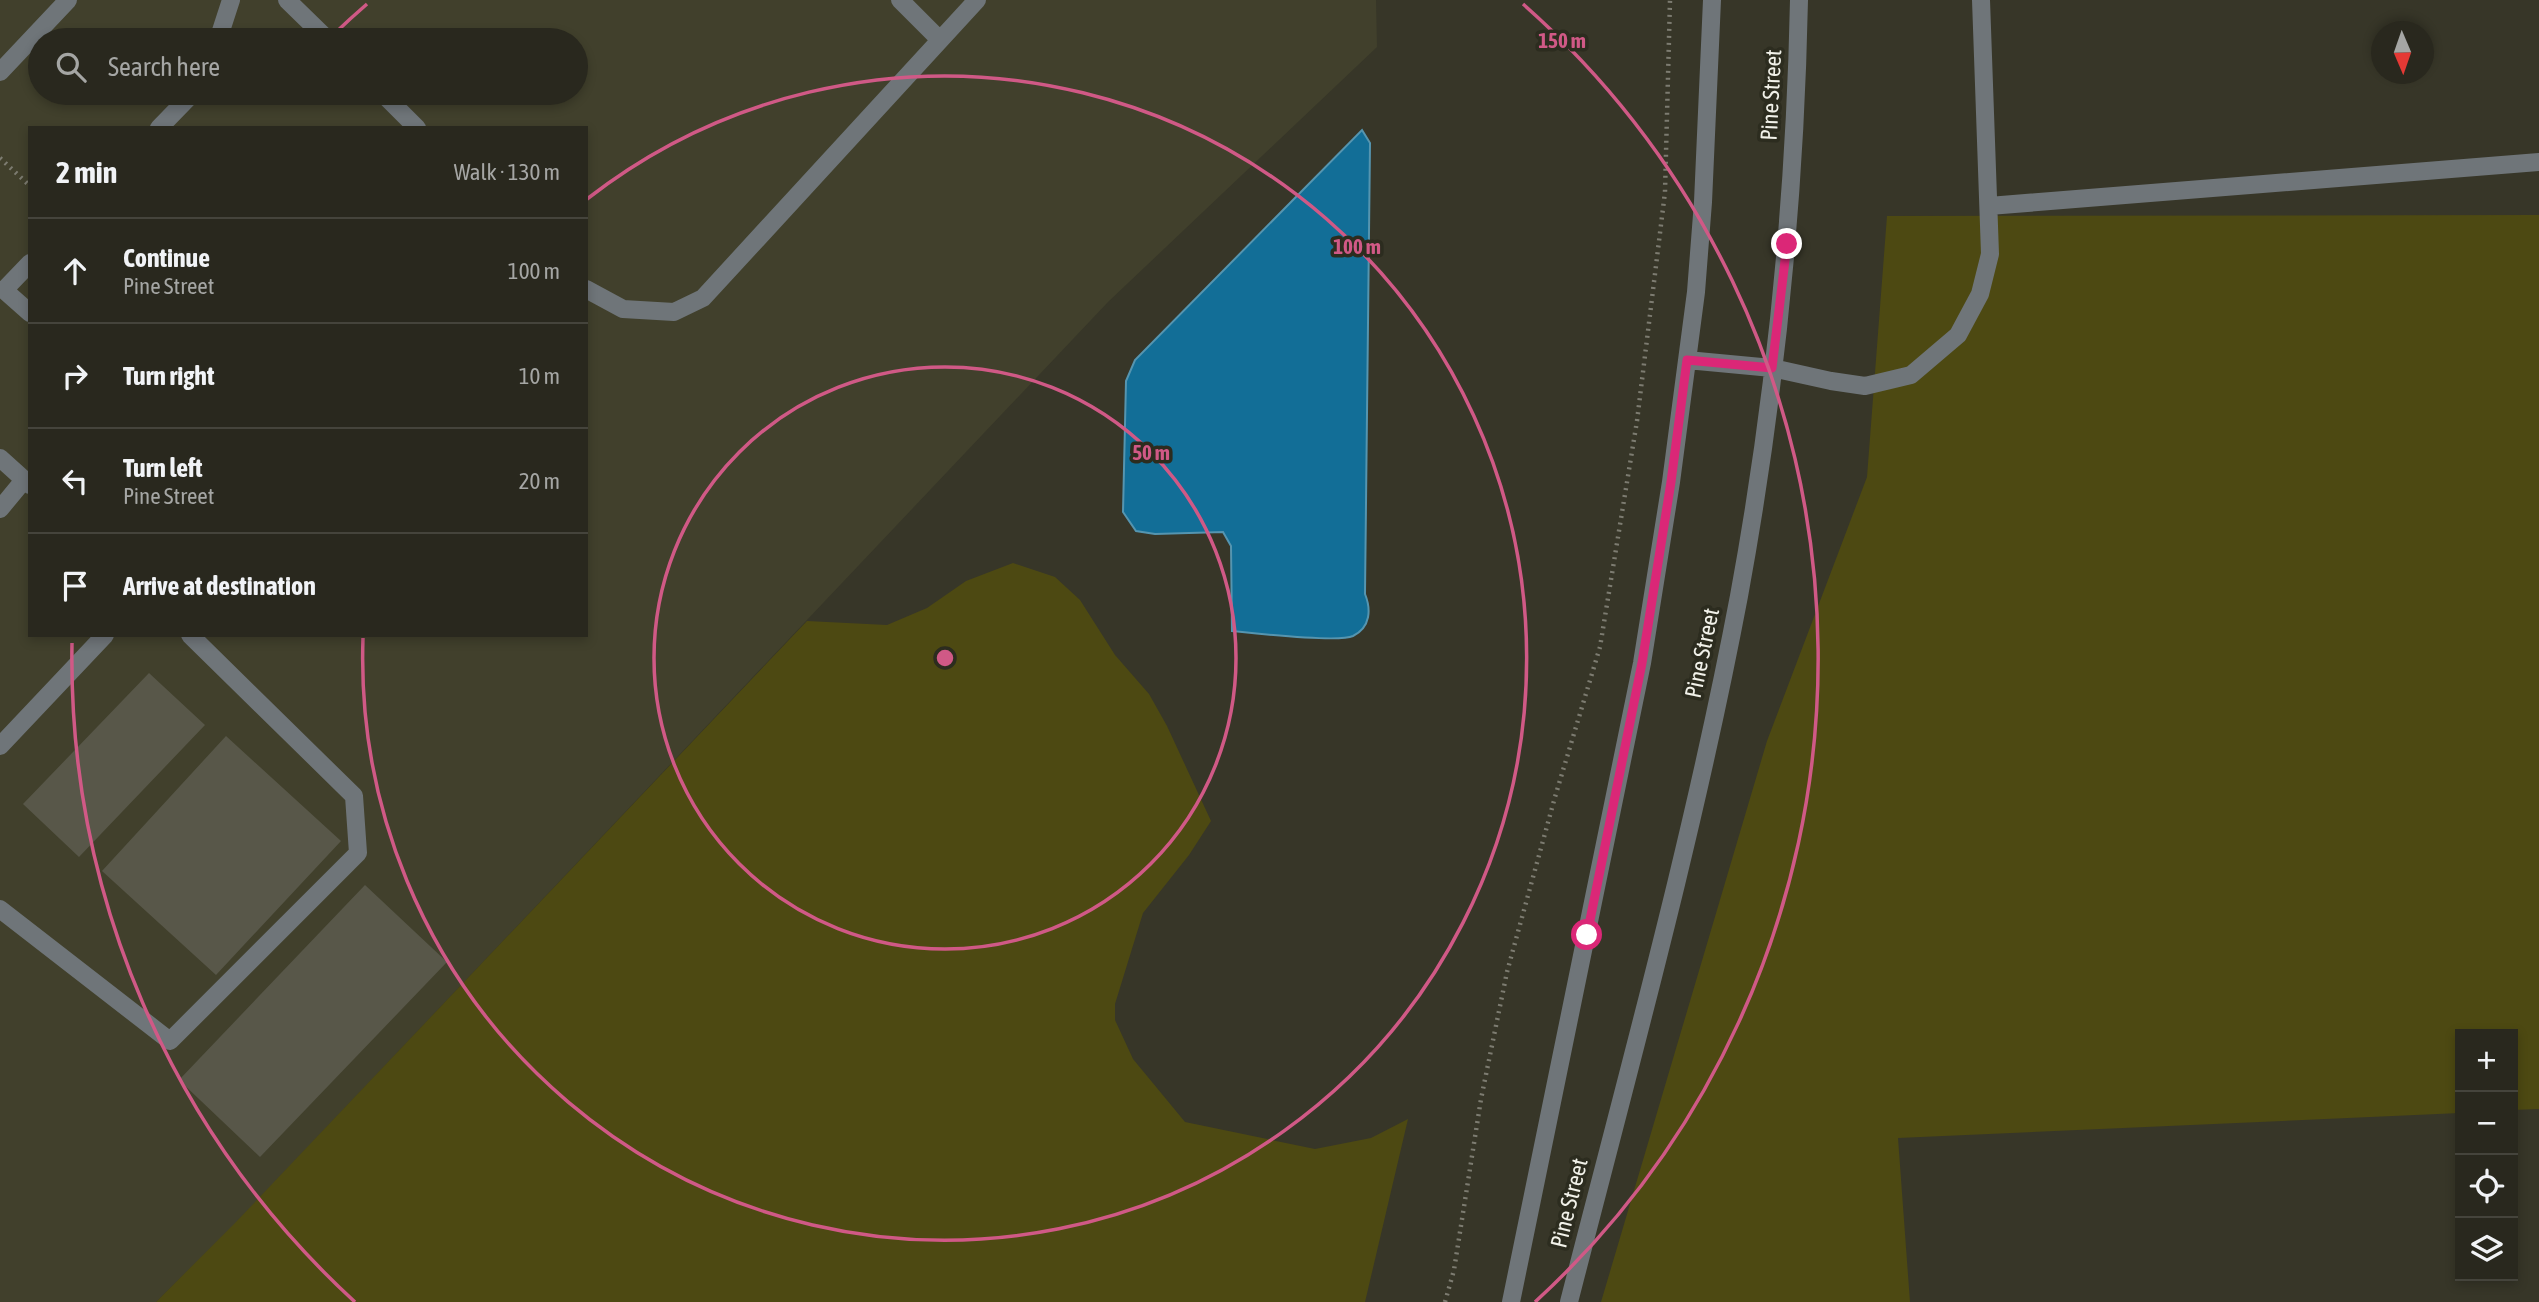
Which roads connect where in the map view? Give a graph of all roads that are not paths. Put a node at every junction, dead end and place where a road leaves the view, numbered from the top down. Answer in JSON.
{"nodes":[{"id":1,"x":68,"y":0,"type":"edge"},
{"id":2,"x":231,"y":0,"type":"edge"},
{"id":3,"x":287,"y":0,"type":"edge"},
{"id":4,"x":900,"y":0,"type":"edge"},
{"id":5,"x":976,"y":0,"type":"edge"},
{"id":6,"x":1712,"y":0,"type":"edge"},
{"id":7,"x":1800,"y":0,"type":"edge"},
{"id":8,"x":1981,"y":0,"type":"edge"},
{"id":9,"x":42,"y":28,"type":"edge"},
{"id":10,"x":222,"y":28,"type":"edge"},
{"id":11,"x":316,"y":28,"type":"edge"},
{"id":12,"x":940,"y":40,"type":"junction"},
{"id":13,"x":28,"y":42,"type":"edge"},
{"id":14,"x":0,"y":72,"type":"edge"},
{"id":15,"x":182,"y":105,"type":"edge"},
{"id":16,"x":394,"y":105,"type":"edge"},
{"id":17,"x":163,"y":126,"type":"edge"},
{"id":18,"x":415,"y":126,"type":"edge"},
{"id":19,"x":2539,"y":162,"type":"edge"},
{"id":20,"x":1989,"y":206,"type":"junction"},
{"id":21,"x":28,"y":265,"type":"edge"},
{"id":22,"x":588,"y":290,"type":"edge"},
{"id":23,"x":28,"y":311,"type":"edge"},
{"id":24,"x":1687,"y":360,"type":"junction"},
{"id":25,"x":1772,"y":368,"type":"junction"},
{"id":26,"x":0,"y":458,"type":"edge"},
{"id":27,"x":27,"y":483,"type":"edge"},
{"id":28,"x":0,"y":509,"type":"edge"},
{"id":29,"x":103,"y":637,"type":"edge"},
{"id":30,"x":192,"y":637,"type":"edge"},
{"id":31,"x":0,"y":746,"type":"edge"},
{"id":32,"x":0,"y":909,"type":"edge"},
{"id":33,"x":1511,"y":1302,"type":"edge"},
{"id":34,"x":1569,"y":1302,"type":"edge"}],
"edges":[{"from":1,"to":9,"type":"street"},
{"from":2,"to":10,"type":"street"},
{"from":3,"to":11,"type":"street"},
{"from":4,"to":12,"type":"street"},
{"from":5,"to":12,"type":"street"},
{"from":6,"to":24,"type":"street","name":"Pine Street"},
{"from":7,"to":25,"type":"street","name":"Pine Street"},
{"from":8,"to":20,"type":"street"},
{"from":12,"to":22,"type":"street"},
{"from":13,"to":14,"type":"street"},
{"from":15,"to":17,"type":"street"},
{"from":16,"to":18,"type":"street"},
{"from":19,"to":20,"type":"street"},
{"from":20,"to":25,"type":"street"},
{"from":21,"to":23,"type":"street"},
{"from":24,"to":25,"type":"street"},
{"from":24,"to":33,"type":"street","name":"Pine Street"},
{"from":25,"to":34,"type":"street","name":"Pine Street"},
{"from":26,"to":27,"type":"street"},
{"from":27,"to":28,"type":"street"},
{"from":29,"to":31,"type":"street"},
{"from":30,"to":32,"type":"street"}]}
